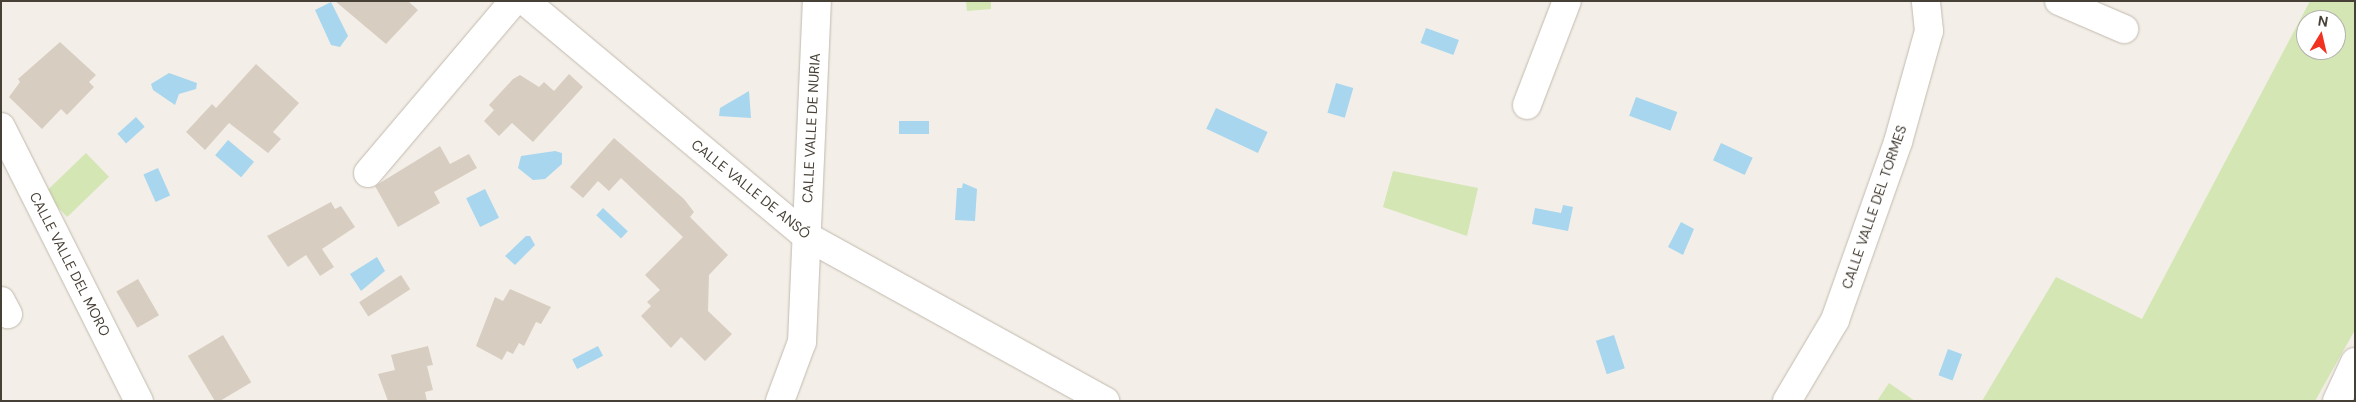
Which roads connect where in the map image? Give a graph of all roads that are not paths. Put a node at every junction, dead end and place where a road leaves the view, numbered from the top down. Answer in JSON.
{"nodes":[{"id":1,"x":514,"y":1,"type":"edge"},
{"id":2,"x":525,"y":1,"type":"edge"},
{"id":3,"x":817,"y":1,"type":"edge"},
{"id":4,"x":1567,"y":1,"type":"edge"},
{"id":5,"x":1926,"y":1,"type":"edge"},
{"id":6,"x":2059,"y":1,"type":"edge"},
{"id":7,"x":2124,"y":29,"type":"dead end"},
{"id":8,"x":1527,"y":105,"type":"dead end"},
{"id":9,"x":1,"y":127,"type":"edge"},
{"id":10,"x":368,"y":173,"type":"dead end"},
{"id":11,"x":806,"y":236,"type":"junction"},
{"id":12,"x":2355,"y":362,"type":"edge"},
{"id":13,"x":139,"y":401,"type":"edge"},
{"id":14,"x":780,"y":401,"type":"edge"},
{"id":15,"x":1105,"y":401,"type":"edge"},
{"id":16,"x":1787,"y":401,"type":"edge"},
{"id":17,"x":2337,"y":401,"type":"edge"}],
"edges":[{"from":1,"to":10,"type":"street"},
{"from":2,"to":11,"type":"street","name":"CALLE VALLE DE ANSÓ"},
{"from":3,"to":11,"type":"street","name":"CALLE VALLE DE NURIA"},
{"from":4,"to":8,"type":"street"},
{"from":5,"to":16,"type":"street","name":"CALLE VALLE DEL TORMES"},
{"from":6,"to":7,"type":"street"},
{"from":9,"to":13,"type":"street","name":"CALLE VALLE DEL MORO"},
{"from":11,"to":14,"type":"street","name":"CALLE VALLE DE NURIA"},
{"from":11,"to":15,"type":"street","name":"CALLE VALLE DE ANSÓ"},
{"from":12,"to":17,"type":"street"}]}
